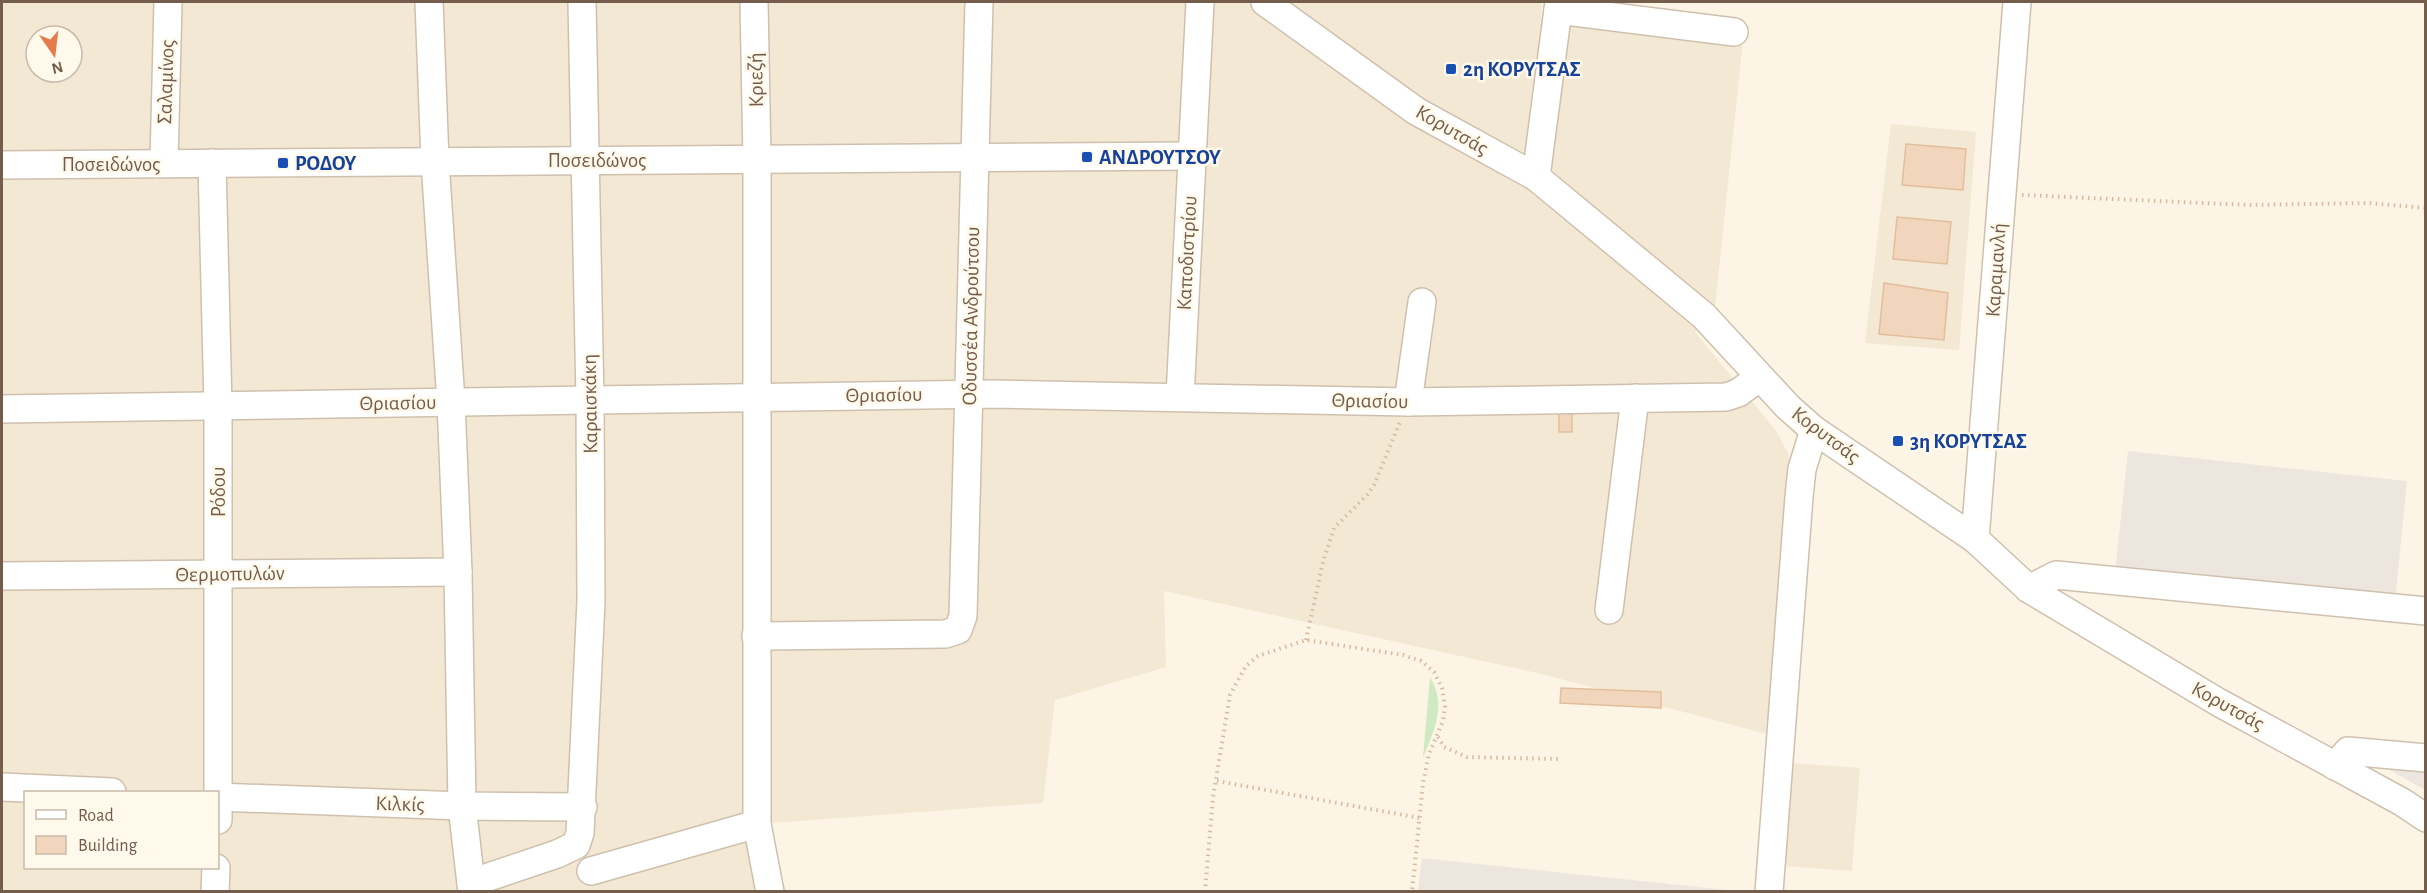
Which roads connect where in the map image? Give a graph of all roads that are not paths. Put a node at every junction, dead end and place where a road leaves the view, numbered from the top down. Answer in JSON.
{"nodes":[{"id":1,"x":168,"y":2,"type":"edge"},
{"id":2,"x":429,"y":2,"type":"edge"},
{"id":3,"x":582,"y":2,"type":"edge"},
{"id":4,"x":754,"y":2,"type":"edge"},
{"id":5,"x":979,"y":2,"type":"edge"},
{"id":6,"x":1200,"y":2,"type":"edge"},
{"id":7,"x":1265,"y":2,"type":"edge"},
{"id":8,"x":2018,"y":2,"type":"edge"},
{"id":9,"x":1559,"y":6,"type":"edge"},
{"id":10,"x":1734,"y":32,"type":"dead end"},
{"id":11,"x":1192,"y":156,"type":"junction"},
{"id":12,"x":974,"y":157,"type":"junction"},
{"id":13,"x":757,"y":159,"type":"junction"},
{"id":14,"x":585,"y":160,"type":"junction"},
{"id":15,"x":435,"y":162,"type":"junction"},
{"id":16,"x":212,"y":163,"type":"junction"},
{"id":17,"x":164,"y":164,"type":"junction"},
{"id":18,"x":2,"y":165,"type":"edge"},
{"id":19,"x":1536,"y":177,"type":"junction"},
{"id":20,"x":1422,"y":302,"type":"dead end"},
{"id":21,"x":1760,"y":377,"type":"junction"},
{"id":22,"x":971,"y":394,"type":"junction"},
{"id":23,"x":757,"y":397,"type":"junction"},
{"id":24,"x":1179,"y":397,"type":"junction"},
{"id":25,"x":1635,"y":398,"type":"junction"},
{"id":26,"x":590,"y":400,"type":"junction"},
{"id":27,"x":451,"y":402,"type":"junction"},
{"id":28,"x":1408,"y":402,"type":"junction"},
{"id":29,"x":218,"y":406,"type":"junction"},
{"id":30,"x":2,"y":409,"type":"edge"},
{"id":31,"x":1814,"y":430,"type":"junction"},
{"id":32,"x":1975,"y":539,"type":"junction"},
{"id":33,"x":458,"y":572,"type":"junction"},
{"id":34,"x":218,"y":574,"type":"junction"},
{"id":35,"x":2,"y":576,"type":"edge"},
{"id":36,"x":2029,"y":590,"type":"junction"},
{"id":37,"x":1609,"y":609,"type":"dead end"},
{"id":38,"x":2426,"y":611,"type":"edge"},
{"id":39,"x":756,"y":636,"type":"junction"},
{"id":40,"x":2426,"y":758,"type":"edge"},
{"id":41,"x":2335,"y":765,"type":"junction"},
{"id":42,"x":2,"y":787,"type":"edge"},
{"id":43,"x":90,"y":791,"type":"edge"},
{"id":44,"x":218,"y":791,"type":"edge"},
{"id":45,"x":219,"y":797,"type":"edge"},
{"id":46,"x":462,"y":806,"type":"junction"},
{"id":47,"x":584,"y":807,"type":"junction"},
{"id":48,"x":2426,"y":818,"type":"edge"},
{"id":49,"x":757,"y":824,"type":"junction"},
{"id":50,"x":216,"y":869,"type":"edge"},
{"id":51,"x":591,"y":871,"type":"dead end"},
{"id":52,"x":471,"y":887,"type":"edge"},
{"id":53,"x":215,"y":891,"type":"edge"},
{"id":54,"x":770,"y":891,"type":"edge"},
{"id":55,"x":1769,"y":891,"type":"edge"}],
"edges":[{"from":1,"to":17,"type":"street","name":"Σαλαμίνος"},
{"from":2,"to":15,"type":"street"},
{"from":3,"to":14,"type":"street","name":"Καραισκάκη"},
{"from":4,"to":13,"type":"street","name":"Κριεζή"},
{"from":5,"to":12,"type":"street","name":"Οδυσσέα Ανδρούτσου"},
{"from":6,"to":11,"type":"street","name":"Καποδιστρίου"},
{"from":7,"to":19,"type":"street","name":"Κορυτσάς"},
{"from":8,"to":32,"type":"street","name":"Καραμανλή"},
{"from":9,"to":10,"type":"street"},
{"from":9,"to":19,"type":"street"},
{"from":11,"to":12,"type":"street","name":"Ποσειδώνος"},
{"from":11,"to":24,"type":"street","name":"Καποδιστρίου"},
{"from":12,"to":13,"type":"street","name":"Ποσειδώνος"},
{"from":12,"to":22,"type":"street","name":"Οδυσσέα Ανδρούτσου"},
{"from":13,"to":14,"type":"street","name":"Ποσειδώνος"},
{"from":13,"to":23,"type":"street","name":"Κριεζή"},
{"from":14,"to":15,"type":"street","name":"Ποσειδώνος"},
{"from":14,"to":26,"type":"street","name":"Καραισκάκη"},
{"from":15,"to":16,"type":"street","name":"Ποσειδώνος"},
{"from":15,"to":27,"type":"street"},
{"from":16,"to":17,"type":"street","name":"Ποσειδώνος"},
{"from":16,"to":29,"type":"street","name":"Ρόδου"},
{"from":17,"to":18,"type":"street","name":"Ποσειδώνος"},
{"from":19,"to":21,"type":"street","name":"Κορυτσάς"},
{"from":20,"to":28,"type":"street"},
{"from":21,"to":25,"type":"street","name":"Θριασίου"},
{"from":21,"to":31,"type":"street","name":"Κορυτσάς"},
{"from":22,"to":23,"type":"street","name":"Θριασίου"},
{"from":22,"to":24,"type":"street","name":"Θριασίου"},
{"from":22,"to":39,"type":"street","name":"Οδυσσέα Ανδρούτσου"},
{"from":23,"to":26,"type":"street","name":"Θριασίου"},
{"from":23,"to":39,"type":"street","name":"Κριεζή"},
{"from":24,"to":28,"type":"street","name":"Θριασίου"},
{"from":25,"to":28,"type":"street","name":"Θριασίου"},
{"from":25,"to":37,"type":"street"},
{"from":26,"to":27,"type":"street","name":"Θριασίου"},
{"from":26,"to":47,"type":"street","name":"Καραισκάκη"},
{"from":27,"to":29,"type":"street","name":"Θριασίου"},
{"from":27,"to":33,"type":"street"},
{"from":29,"to":30,"type":"street","name":"Θριασίου"},
{"from":29,"to":34,"type":"street","name":"Ρόδου"},
{"from":31,"to":32,"type":"street","name":"Κορυτσάς"},
{"from":31,"to":55,"type":"street"},
{"from":32,"to":36,"type":"street","name":"Κορυτσάς"},
{"from":33,"to":34,"type":"street","name":"Θερμοπυλών"},
{"from":33,"to":46,"type":"street"},
{"from":34,"to":35,"type":"street","name":"Θερμοπυλών"},
{"from":34,"to":44,"type":"street","name":"Ρόδου"},
{"from":36,"to":38,"type":"street"},
{"from":36,"to":41,"type":"street","name":"Κορυτσάς"},
{"from":39,"to":49,"type":"street","name":"Κριεζή"},
{"from":40,"to":41,"type":"street"},
{"from":41,"to":48,"type":"street","name":"Κορυτσάς"},
{"from":42,"to":43,"type":"street"},
{"from":45,"to":46,"type":"street","name":"Κιλκίς"},
{"from":46,"to":47,"type":"street","name":"Κιλκίς"},
{"from":46,"to":52,"type":"street"},
{"from":47,"to":52,"type":"street","name":"Καραισκάκη"},
{"from":49,"to":51,"type":"street"},
{"from":49,"to":54,"type":"street","name":"Κριεζή"},
{"from":50,"to":53,"type":"street"}]}
